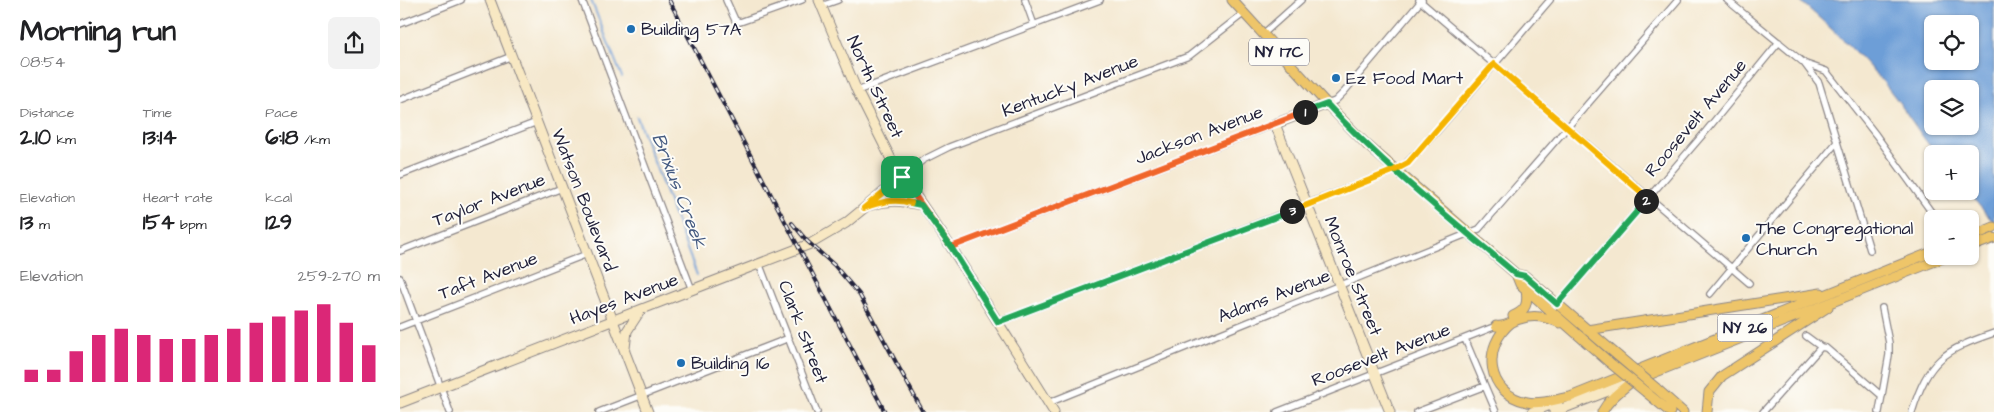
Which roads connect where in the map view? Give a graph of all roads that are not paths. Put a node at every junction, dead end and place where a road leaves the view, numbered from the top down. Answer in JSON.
{"nodes":[{"id":1,"x":461,"y":0,"type":"edge"},
{"id":2,"x":490,"y":0,"type":"edge"},
{"id":3,"x":582,"y":0,"type":"edge"},
{"id":4,"x":726,"y":0,"type":"edge"},
{"id":5,"x":802,"y":0,"type":"edge"},
{"id":6,"x":838,"y":0,"type":"edge"},
{"id":7,"x":1025,"y":0,"type":"edge"},
{"id":8,"x":1100,"y":0,"type":"edge"},
{"id":9,"x":1232,"y":0,"type":"edge"},
{"id":10,"x":1301,"y":0,"type":"edge"},
{"id":11,"x":1420,"y":0,"type":"edge"},
{"id":12,"x":1550,"y":0,"type":"edge"},
{"id":13,"x":1678,"y":0,"type":"edge"},
{"id":14,"x":1727,"y":0,"type":"edge"},
{"id":15,"x":820,"y":3,"type":"edge"},
{"id":16,"x":1244,"y":13,"type":"junction"},
{"id":17,"x":400,"y":24,"type":"edge"},
{"id":18,"x":1034,"y":25,"type":"junction"},
{"id":19,"x":1263,"y":34,"type":"junction"},
{"id":20,"x":1779,"y":42,"type":"junction"},
{"id":21,"x":512,"y":56,"type":"junction"},
{"id":22,"x":1804,"y":63,"type":"junction"},
{"id":23,"x":1494,"y":64,"type":"junction"},
{"id":24,"x":857,"y":91,"type":"junction"},
{"id":25,"x":400,"y":100,"type":"edge"},
{"id":26,"x":1327,"y":104,"type":"junction"},
{"id":27,"x":537,"y":122,"type":"junction"},
{"id":28,"x":1275,"y":124,"type":"junction"},
{"id":29,"x":1568,"y":129,"type":"junction"},
{"id":30,"x":1837,"y":142,"type":"junction"},
{"id":31,"x":1395,"y":170,"type":"junction"},
{"id":32,"x":400,"y":174,"type":"edge"},
{"id":33,"x":902,"y":177,"type":"junction"},
{"id":34,"x":562,"y":188,"type":"junction"},
{"id":35,"x":1648,"y":198,"type":"junction"},
{"id":36,"x":1307,"y":204,"type":"junction"},
{"id":37,"x":921,"y":205,"type":"junction"},
{"id":38,"x":864,"y":208,"type":"junction"},
{"id":39,"x":1930,"y":210,"type":"edge"},
{"id":40,"x":1994,"y":227,"type":"edge"},
{"id":41,"x":1979,"y":233,"type":"edge"},
{"id":42,"x":1470,"y":234,"type":"junction"},
{"id":43,"x":1994,"y":238,"type":"edge"},
{"id":44,"x":1979,"y":244,"type":"edge"},
{"id":45,"x":951,"y":247,"type":"junction"},
{"id":46,"x":1870,"y":250,"type":"dead end"},
{"id":47,"x":400,"y":251,"type":"edge"},
{"id":48,"x":587,"y":254,"type":"junction"},
{"id":49,"x":1924,"y":255,"type":"edge"},
{"id":50,"x":760,"y":263,"type":"junction"},
{"id":51,"x":1926,"y":265,"type":"edge"},
{"id":52,"x":1731,"y":268,"type":"junction"},
{"id":53,"x":1516,"y":274,"type":"junction"},
{"id":54,"x":400,"y":278,"type":"edge"},
{"id":55,"x":1749,"y":284,"type":"dead end"},
{"id":56,"x":1850,"y":285,"type":"junction"},
{"id":57,"x":1340,"y":287,"type":"junction"},
{"id":58,"x":1526,"y":289,"type":"junction"},
{"id":59,"x":692,"y":290,"type":"junction"},
{"id":60,"x":1710,"y":294,"type":"dead end"},
{"id":61,"x":1842,"y":297,"type":"junction"},
{"id":62,"x":1557,"y":304,"type":"junction"},
{"id":63,"x":1882,"y":308,"type":"dead end"},
{"id":64,"x":641,"y":310,"type":"junction"},
{"id":65,"x":416,"y":321,"type":"junction"},
{"id":66,"x":612,"y":321,"type":"junction"},
{"id":67,"x":998,"y":322,"type":"junction"},
{"id":68,"x":1512,"y":322,"type":"junction"},
{"id":69,"x":1496,"y":326,"type":"junction"},
{"id":70,"x":1567,"y":326,"type":"junction"},
{"id":71,"x":400,"y":327,"type":"edge"},
{"id":72,"x":1587,"y":330,"type":"junction"},
{"id":73,"x":1994,"y":333,"type":"edge"},
{"id":74,"x":1806,"y":336,"type":"dead end"},
{"id":75,"x":789,"y":338,"type":"junction"},
{"id":76,"x":1465,"y":339,"type":"junction"},
{"id":77,"x":1821,"y":347,"type":"junction"},
{"id":78,"x":626,"y":354,"type":"junction"},
{"id":79,"x":1375,"y":374,"type":"junction"},
{"id":80,"x":1631,"y":382,"type":"junction"},
{"id":81,"x":1486,"y":386,"type":"junction"},
{"id":82,"x":441,"y":388,"type":"junction"},
{"id":83,"x":1647,"y":393,"type":"junction"},
{"id":84,"x":642,"y":396,"type":"junction"},
{"id":85,"x":1882,"y":396,"type":"junction"},
{"id":86,"x":1570,"y":397,"type":"junction"},
{"id":87,"x":400,"y":403,"type":"edge"},
{"id":88,"x":1048,"y":403,"type":"junction"},
{"id":89,"x":450,"y":412,"type":"edge"},
{"id":90,"x":598,"y":412,"type":"edge"},
{"id":91,"x":648,"y":412,"type":"edge"},
{"id":92,"x":818,"y":412,"type":"edge"},
{"id":93,"x":1054,"y":412,"type":"edge"},
{"id":94,"x":1277,"y":412,"type":"edge"},
{"id":95,"x":1390,"y":412,"type":"edge"},
{"id":96,"x":1417,"y":412,"type":"edge"},
{"id":97,"x":1496,"y":412,"type":"edge"},
{"id":98,"x":1532,"y":412,"type":"edge"},
{"id":99,"x":1554,"y":412,"type":"edge"},
{"id":100,"x":1602,"y":412,"type":"edge"},
{"id":101,"x":1660,"y":412,"type":"edge"},
{"id":102,"x":1670,"y":412,"type":"edge"},
{"id":103,"x":1683,"y":412,"type":"edge"},
{"id":104,"x":1706,"y":412,"type":"edge"},
{"id":105,"x":1763,"y":412,"type":"edge"},
{"id":106,"x":1879,"y":412,"type":"edge"},
{"id":107,"x":1912,"y":412,"type":"edge"}],
"edges":[{"from":1,"to":17,"type":"street"},
{"from":2,"to":21,"type":"street","name":"Watson Boulevard"},
{"from":3,"to":59,"type":"street"},
{"from":4,"to":5,"type":"street"},
{"from":6,"to":15,"type":"street"},
{"from":7,"to":18,"type":"street"},
{"from":8,"to":18,"type":"street"},
{"from":9,"to":16,"type":"main road","number":"NY 17C"},
{"from":10,"to":19,"type":"street"},
{"from":11,"to":23,"type":"street"},
{"from":11,"to":26,"type":"street","name":"Jackson Avenue"},
{"from":12,"to":23,"type":"street"},
{"from":13,"to":29,"type":"street","name":"Adams Avenue"},
{"from":14,"to":20,"type":"street"},
{"from":15,"to":24,"type":"street","name":"North Street"},
{"from":16,"to":19,"type":"main road","number":"NY 17C"},
{"from":16,"to":33,"type":"street","name":"Kentucky Avenue"},
{"from":18,"to":24,"type":"street"},
{"from":19,"to":26,"type":"main road","number":"NY 17C"},
{"from":20,"to":22,"type":"street"},
{"from":20,"to":35,"type":"street","name":"Roosevelt Avenue"},
{"from":21,"to":25,"type":"street"},
{"from":21,"to":27,"type":"street","name":"Watson Boulevard"},
{"from":22,"to":30,"type":"street"},
{"from":22,"to":39,"type":"street"},
{"from":23,"to":29,"type":"street"},
{"from":23,"to":31,"type":"street"},
{"from":24,"to":33,"type":"street","name":"North Street"},
{"from":26,"to":28,"type":"street","name":"Jackson Avenue"},
{"from":26,"to":31,"type":"main road","number":"NY 17C"},
{"from":27,"to":32,"type":"street"},
{"from":27,"to":34,"type":"street","name":"Watson Boulevard"},
{"from":28,"to":36,"type":"street","name":"Monroe Street"},
{"from":28,"to":45,"type":"street","name":"Jackson Avenue"},
{"from":29,"to":35,"type":"street"},
{"from":29,"to":42,"type":"street","name":"Adams Avenue"},
{"from":30,"to":46,"type":"street"},
{"from":30,"to":52,"type":"street"},
{"from":31,"to":36,"type":"street"},
{"from":31,"to":42,"type":"main road","number":"NY 17C"},
{"from":33,"to":37,"type":"street","name":"North Street"},
{"from":33,"to":38,"type":"street","name":"Hayes Avenue"},
{"from":34,"to":47,"type":"street","name":"Taylor Avenue"},
{"from":34,"to":48,"type":"street","name":"Watson Boulevard"},
{"from":35,"to":52,"type":"street"},
{"from":35,"to":62,"type":"street","name":"Roosevelt Avenue"},
{"from":36,"to":57,"type":"street","name":"Monroe Street"},
{"from":36,"to":67,"type":"street"},
{"from":37,"to":38,"type":"street"},
{"from":37,"to":45,"type":"street","name":"North Street"},
{"from":38,"to":50,"type":"street","name":"Hayes Avenue"},
{"from":40,"to":41,"type":"main road"},
{"from":42,"to":53,"type":"main road","number":"NY 17C"},
{"from":42,"to":57,"type":"street","name":"Adams Avenue"},
{"from":43,"to":44,"type":"main road"},
{"from":45,"to":67,"type":"street","name":"North Street"},
{"from":48,"to":65,"type":"street","name":"Taft Avenue"},
{"from":48,"to":66,"type":"street","name":"Watson Boulevard"},
{"from":49,"to":56,"type":"main road","number":"NY 26"},
{"from":50,"to":59,"type":"street","name":"Hayes Avenue"},
{"from":50,"to":75,"type":"street","name":"Clark Street"},
{"from":51,"to":61,"type":"main road","number":"NY 26"},
{"from":52,"to":55,"type":"street"},
{"from":52,"to":60,"type":"street"},
{"from":53,"to":58,"type":"main road","number":"NY 17C"},
{"from":53,"to":62,"type":"main road","number":"NY 17C"},
{"from":54,"to":65,"type":"street"},
{"from":56,"to":72,"type":"main road"},
{"from":56,"to":86,"type":"main road","number":"NY 26"},
{"from":57,"to":79,"type":"street","name":"Monroe Street"},
{"from":57,"to":88,"type":"street","name":"Adams Avenue"},
{"from":58,"to":69,"type":"main road"},
{"from":58,"to":70,"type":"main road","number":"NY 17C"},
{"from":59,"to":64,"type":"street","name":"Hayes Avenue"},
{"from":61,"to":80,"type":"main road"},
{"from":61,"to":104,"type":"main road","number":"NY 26"},
{"from":62,"to":72,"type":"main road","number":"NY 17C"},
{"from":63,"to":85,"type":"street"},
{"from":64,"to":66,"type":"street","name":"Hayes Avenue"},
{"from":64,"to":78,"type":"street"},
{"from":65,"to":71,"type":"street","name":"Taft Avenue"},
{"from":65,"to":82,"type":"street"},
{"from":66,"to":78,"type":"street","name":"Watson Boulevard"},
{"from":66,"to":82,"type":"street","name":"Hayes Avenue"},
{"from":67,"to":88,"type":"street","name":"North Street"},
{"from":68,"to":69,"type":"main road"},
{"from":68,"to":70,"type":"main road"},
{"from":68,"to":86,"type":"main road","number":"NY 26"},
{"from":69,"to":76,"type":"street","name":"Roosevelt Avenue"},
{"from":70,"to":83,"type":"main road","number":"NY 17C","bridge":true},
{"from":72,"to":103,"type":"main road","number":"NY 17C","bridge":true},
{"from":73,"to":107,"type":"street"},
{"from":74,"to":77,"type":"street"},
{"from":75,"to":84,"type":"street"},
{"from":75,"to":92,"type":"street","name":"Clark Street"},
{"from":76,"to":79,"type":"street","name":"Roosevelt Avenue"},
{"from":76,"to":81,"type":"street"},
{"from":77,"to":85,"type":"street"},
{"from":77,"to":105,"type":"street"},
{"from":78,"to":84,"type":"street","name":"Watson Boulevard"},
{"from":79,"to":94,"type":"street","name":"Roosevelt Avenue"},
{"from":79,"to":95,"type":"street","name":"Monroe Street"},
{"from":80,"to":99,"type":"street"},
{"from":80,"to":100,"type":"main road"},
{"from":81,"to":96,"type":"street"},
{"from":81,"to":97,"type":"street"},
{"from":82,"to":87,"type":"street","name":"Hayes Avenue"},
{"from":82,"to":89,"type":"street"},
{"from":83,"to":101,"type":"main road"},
{"from":83,"to":102,"type":"main road","number":"NY 17C"},
{"from":84,"to":90,"type":"street"},
{"from":84,"to":91,"type":"street","name":"Watson Boulevard"},
{"from":85,"to":106,"type":"street"},
{"from":86,"to":98,"type":"street"},
{"from":88,"to":93,"type":"street","name":"North Street"}]}
